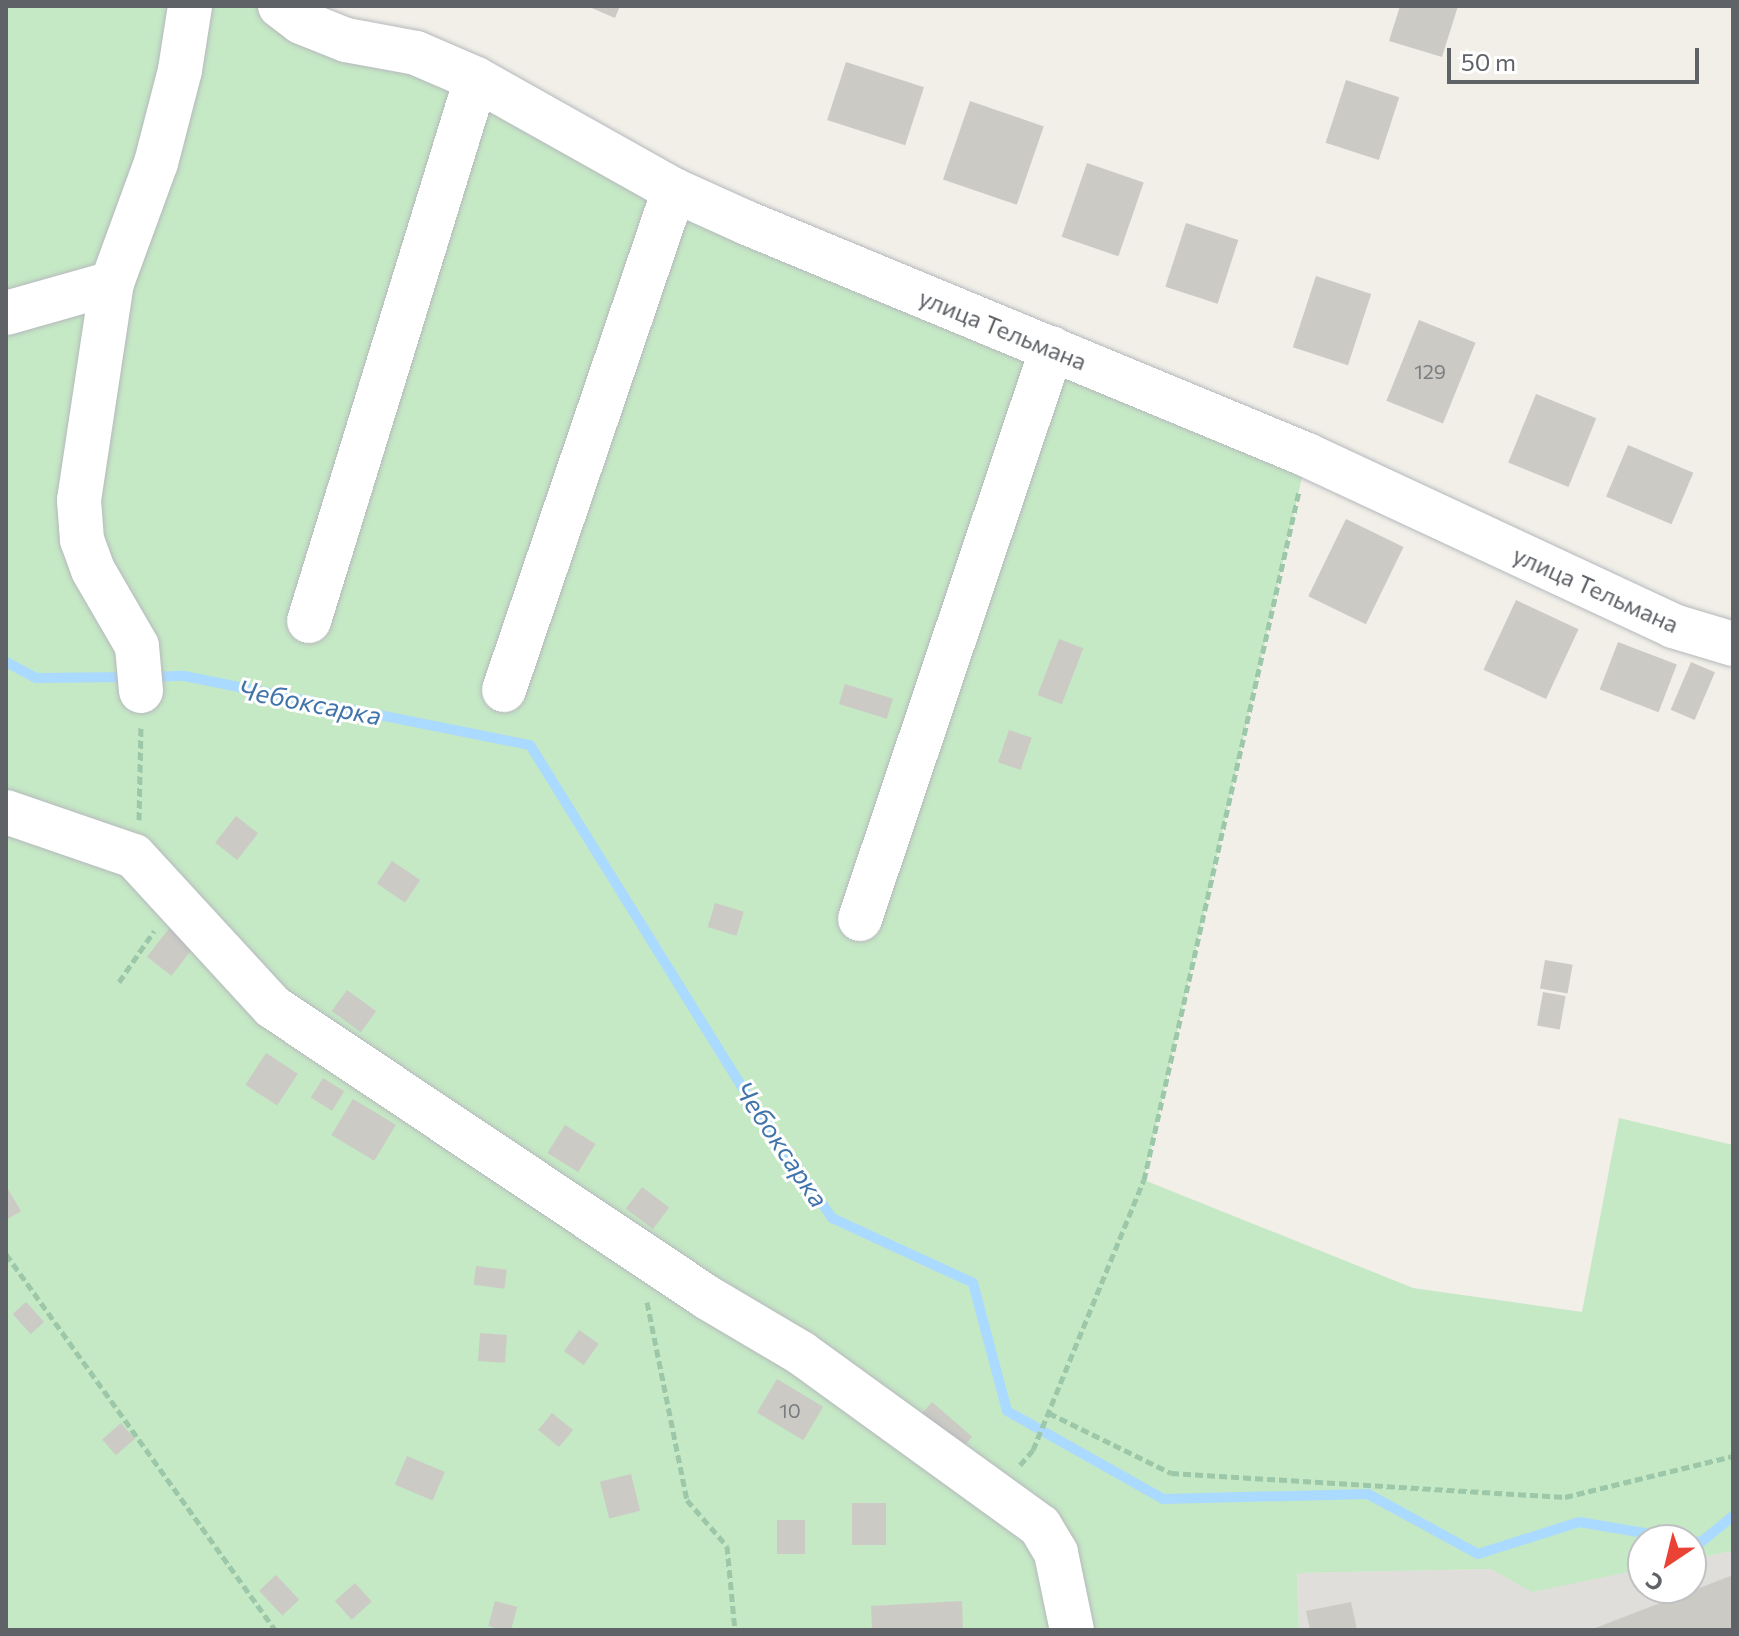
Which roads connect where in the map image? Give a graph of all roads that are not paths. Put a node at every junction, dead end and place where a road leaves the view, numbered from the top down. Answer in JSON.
{"nodes":[{"id":1,"x":190,"y":6,"type":"edge"},
{"id":2,"x":280,"y":6,"type":"edge"},
{"id":3,"x":476,"y":79,"type":"junction"},
{"id":4,"x":674,"y":190,"type":"junction"},
{"id":5,"x":112,"y":283,"type":"junction"},
{"id":6,"x":6,"y":313,"type":"edge"},
{"id":7,"x":1052,"y":348,"type":"junction"},
{"id":8,"x":309,"y":621,"type":"dead end"},
{"id":9,"x":1733,"y":644,"type":"edge"},
{"id":10,"x":141,"y":675,"type":"dead end"},
{"id":11,"x":504,"y":690,"type":"dead end"},
{"id":12,"x":6,"y":812,"type":"edge"},
{"id":13,"x":860,"y":919,"type":"dead end"},
{"id":14,"x":1072,"y":1630,"type":"edge"}],
"edges":[{"from":1,"to":5,"type":"street"},
{"from":2,"to":3,"type":"street","name":"улица Тельмана"},
{"from":3,"to":4,"type":"street","name":"улица Тельмана"},
{"from":3,"to":8,"type":"street"},
{"from":4,"to":7,"type":"street","name":"улица Тельмана"},
{"from":4,"to":11,"type":"street"},
{"from":5,"to":6,"type":"street"},
{"from":5,"to":10,"type":"street"},
{"from":7,"to":9,"type":"street","name":"улица Тельмана"},
{"from":7,"to":13,"type":"street"},
{"from":12,"to":14,"type":"street"}]}
